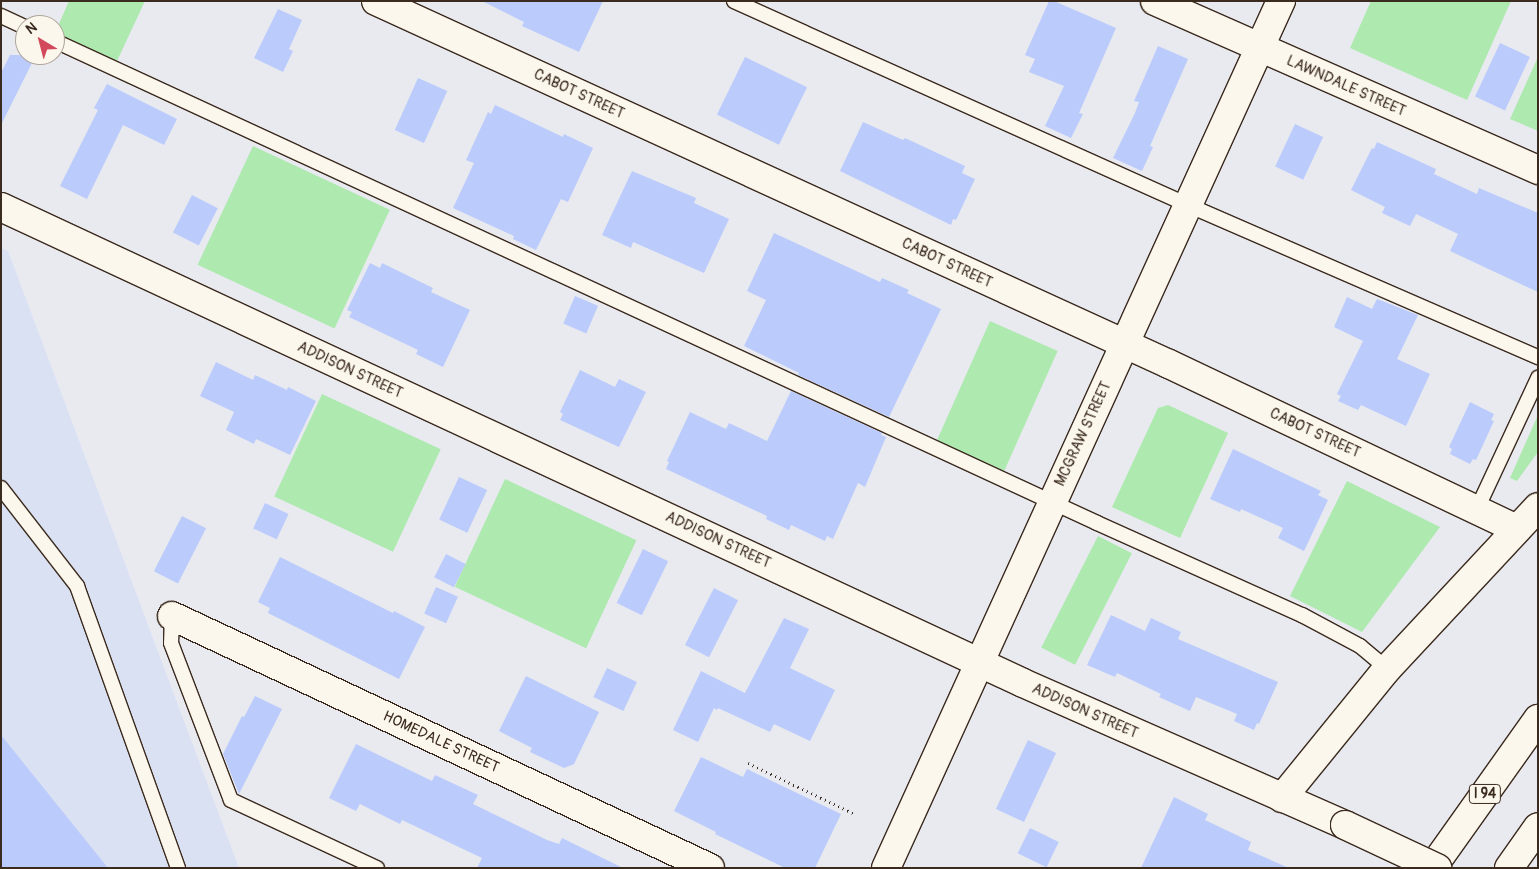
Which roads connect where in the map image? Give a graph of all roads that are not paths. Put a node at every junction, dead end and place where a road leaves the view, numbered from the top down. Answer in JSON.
{"nodes":[{"id":1,"x":376,"y":1,"type":"edge"},
{"id":2,"x":734,"y":1,"type":"edge"},
{"id":3,"x":1155,"y":1,"type":"edge"},
{"id":4,"x":1281,"y":1,"type":"edge"},
{"id":5,"x":1,"y":16,"type":"edge"},
{"id":6,"x":15,"y":22,"type":"edge"},
{"id":7,"x":65,"y":46,"type":"edge"},
{"id":8,"x":1260,"y":48,"type":"junction"},
{"id":9,"x":1538,"y":170,"type":"edge"},
{"id":10,"x":1188,"y":205,"type":"junction"},
{"id":11,"x":1,"y":207,"type":"edge"},
{"id":12,"x":1124,"y":344,"type":"junction"},
{"id":13,"x":1538,"y":357,"type":"edge"},
{"id":14,"x":1538,"y":378,"type":"edge"},
{"id":15,"x":1,"y":488,"type":"edge"},
{"id":16,"x":1052,"y":501,"type":"junction"},
{"id":17,"x":1538,"y":508,"type":"edge"},
{"id":18,"x":1477,"y":509,"type":"junction"},
{"id":19,"x":1516,"y":529,"type":"junction"},
{"id":20,"x":172,"y":616,"type":"joint"},
{"id":21,"x":979,"y":662,"type":"junction"},
{"id":22,"x":1387,"y":669,"type":"junction"},
{"id":23,"x":1538,"y":719,"type":"edge"},
{"id":24,"x":1282,"y":798,"type":"junction"},
{"id":25,"x":1538,"y":827,"type":"edge"},
{"id":26,"x":178,"y":868,"type":"edge"},
{"id":27,"x":377,"y":868,"type":"edge"},
{"id":28,"x":710,"y":868,"type":"edge"},
{"id":29,"x":886,"y":868,"type":"edge"},
{"id":30,"x":1432,"y":868,"type":"edge"},
{"id":31,"x":1437,"y":868,"type":"edge"},
{"id":32,"x":1508,"y":868,"type":"edge"}],
"edges":[{"from":1,"to":12,"type":"main road","name":"CABOT STREET"},
{"from":2,"to":10,"type":"lane"},
{"from":3,"to":8,"type":"main road","name":"LAWNDALE STREET"},
{"from":4,"to":8,"type":"main road","name":"MCGRAW STREET"},
{"from":5,"to":6,"type":"lane"},
{"from":7,"to":16,"type":"lane"},
{"from":8,"to":9,"type":"main road","name":"LAWNDALE STREET"},
{"from":8,"to":10,"type":"main road","name":"MCGRAW STREET"},
{"from":10,"to":12,"type":"main road","name":"MCGRAW STREET"},
{"from":10,"to":13,"type":"lane"},
{"from":11,"to":21,"type":"main road","name":"ADDISON STREET"},
{"from":12,"to":16,"type":"main road","name":"MCGRAW STREET"},
{"from":12,"to":18,"type":"main road","name":"CABOT STREET"},
{"from":14,"to":18,"type":"lane"},
{"from":15,"to":26,"type":"lane"},
{"from":16,"to":21,"type":"main road","name":"MCGRAW STREET"},
{"from":16,"to":22,"type":"lane"},
{"from":17,"to":19,"type":"main road"},
{"from":18,"to":19,"type":"main road","name":"CABOT STREET"},
{"from":19,"to":22,"type":"main road"},
{"from":20,"to":27,"type":"lane"},
{"from":20,"to":28,"type":"main road","name":"HOMEDALE STREET"},
{"from":21,"to":24,"type":"main road","name":"ADDISON STREET"},
{"from":21,"to":29,"type":"main road","name":"MCGRAW STREET"},
{"from":22,"to":24,"type":"main road"},
{"from":23,"to":30,"type":"main road","number":"I 94"},
{"from":24,"to":31,"type":"main road","name":"ADDISON STREET","bridge":true},
{"from":25,"to":32,"type":"main road"}]}
